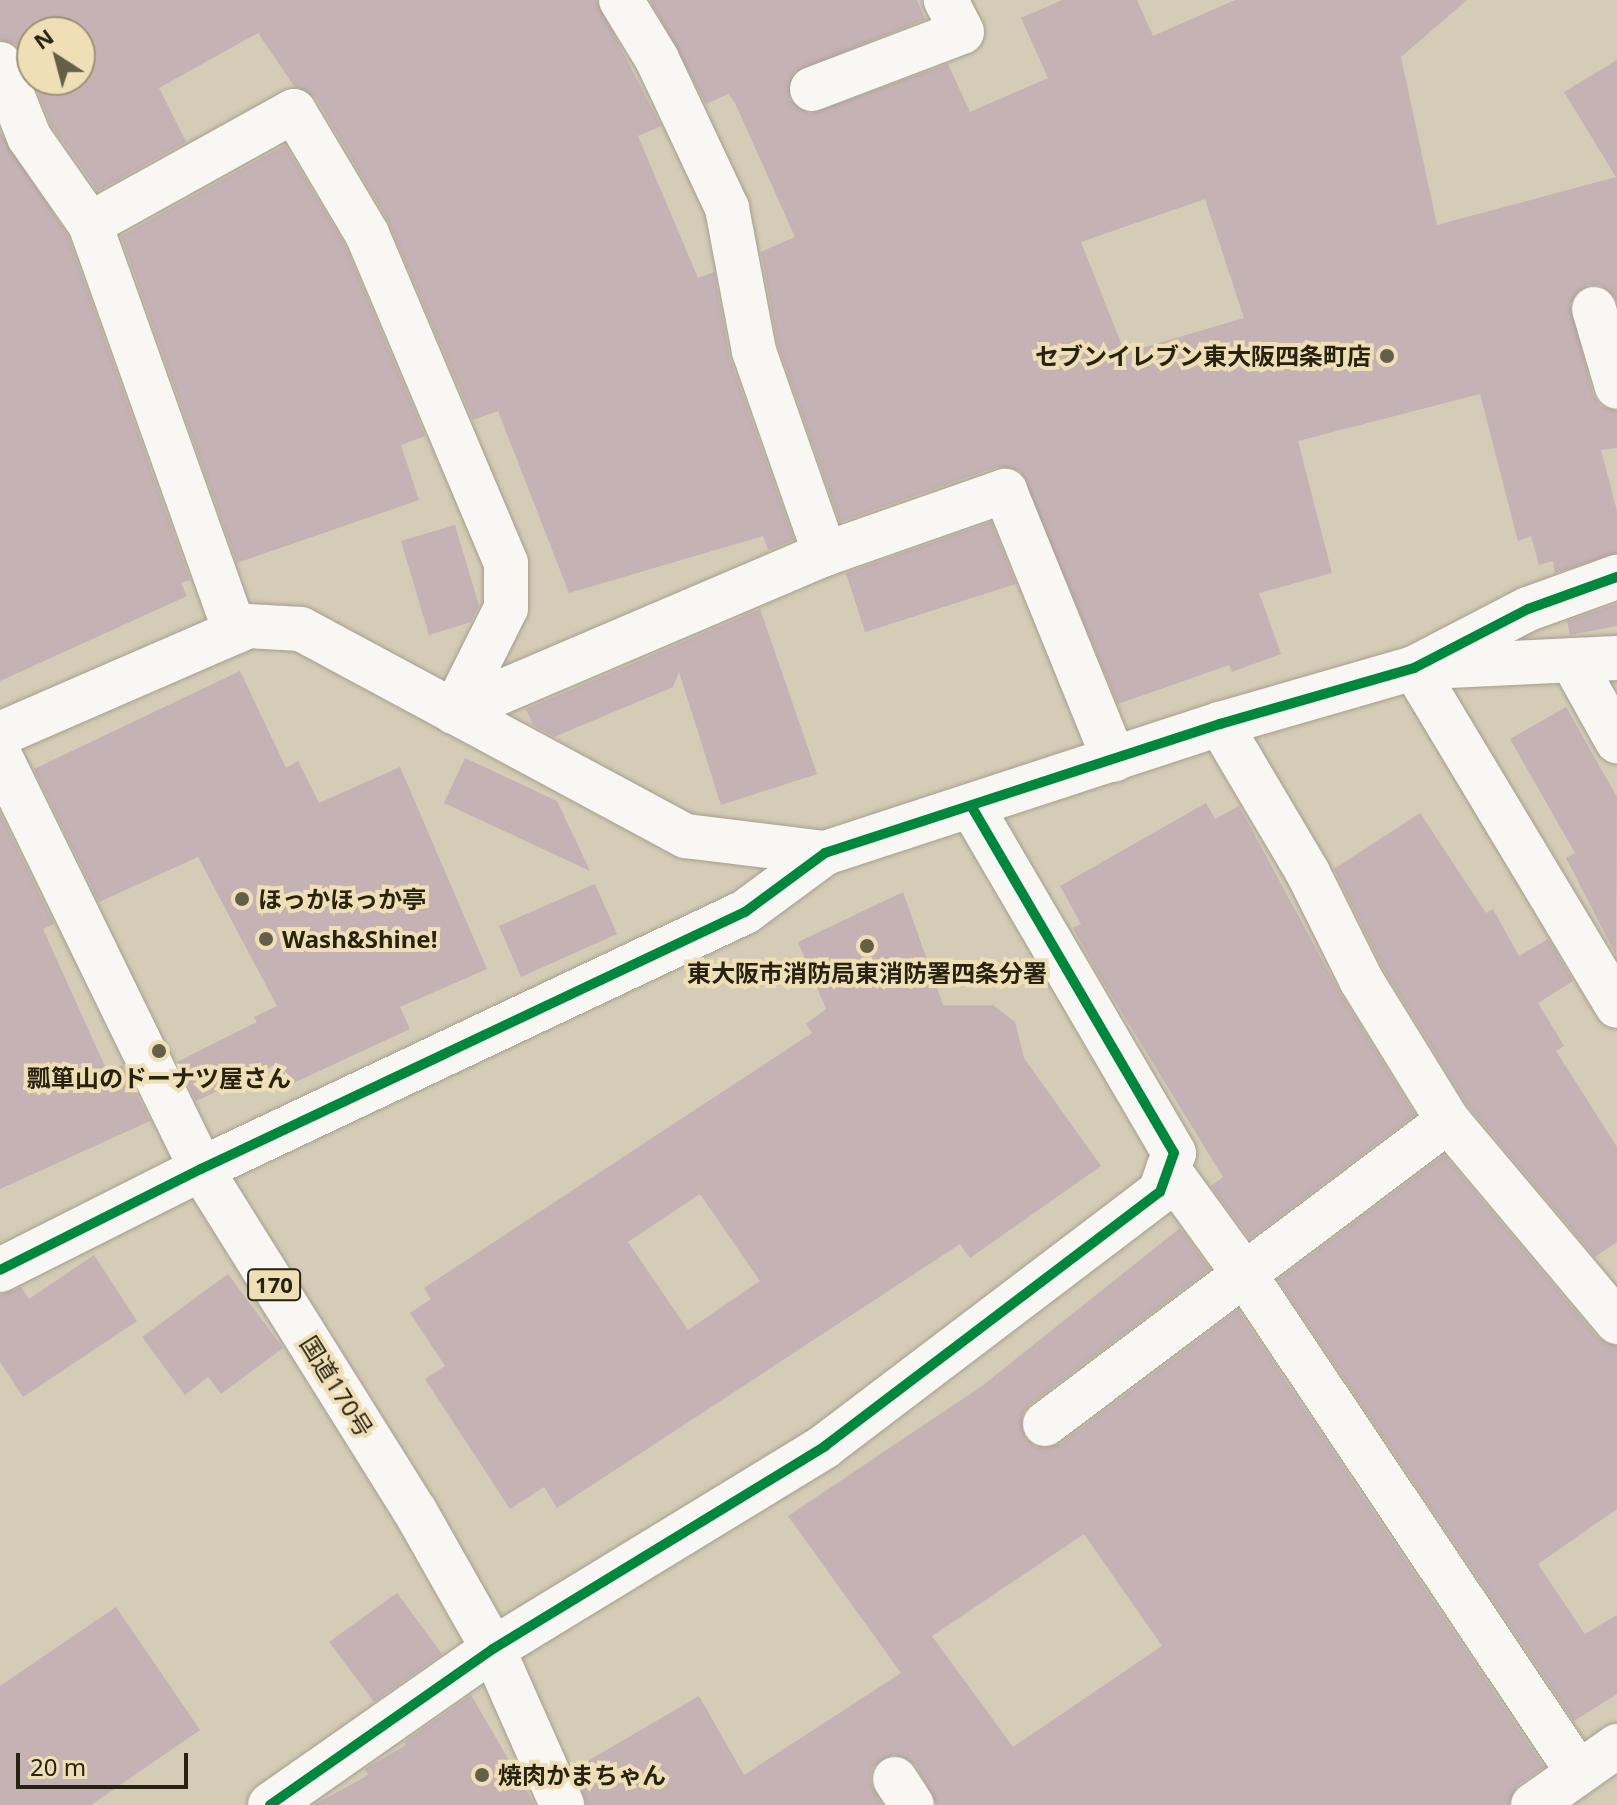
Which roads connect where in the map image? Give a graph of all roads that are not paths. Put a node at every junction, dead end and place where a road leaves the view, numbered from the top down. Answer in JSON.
{"nodes":[{"id":1,"x":621,"y":0,"type":"edge"},
{"id":2,"x":953,"y":2,"type":"edge"},
{"id":3,"x":0,"y":64,"type":"edge"},
{"id":4,"x":812,"y":89,"type":"dead end"},
{"id":5,"x":90,"y":224,"type":"junction"},
{"id":6,"x":1594,"y":309,"type":"dead end"},
{"id":7,"x":1617,"y":387,"type":"edge"},
{"id":8,"x":825,"y":554,"type":"junction"},
{"id":9,"x":1617,"y":577,"type":"edge"},
{"id":10,"x":235,"y":632,"type":"junction"},
{"id":11,"x":1617,"y":658,"type":"edge"},
{"id":12,"x":1572,"y":660,"type":"junction"},
{"id":13,"x":1414,"y":668,"type":"junction"},
{"id":14,"x":454,"y":712,"type":"junction"},
{"id":15,"x":1220,"y":724,"type":"junction"},
{"id":16,"x":0,"y":734,"type":"edge"},
{"id":17,"x":1617,"y":741,"type":"edge"},
{"id":18,"x":0,"y":756,"type":"edge"},
{"id":19,"x":1114,"y":760,"type":"junction"},
{"id":20,"x":972,"y":807,"type":"junction"},
{"id":21,"x":825,"y":853,"type":"junction"},
{"id":22,"x":1617,"y":1006,"type":"edge"},
{"id":23,"x":1448,"y":1121,"type":"junction"},
{"id":24,"x":201,"y":1169,"type":"junction"},
{"id":25,"x":1168,"y":1169,"type":"junction"},
{"id":26,"x":0,"y":1270,"type":"edge"},
{"id":27,"x":1245,"y":1275,"type":"junction"},
{"id":28,"x":1617,"y":1322,"type":"edge"},
{"id":29,"x":1045,"y":1424,"type":"dead end"},
{"id":30,"x":493,"y":1649,"type":"junction"},
{"id":31,"x":1617,"y":1746,"type":"edge"},
{"id":32,"x":1578,"y":1772,"type":"junction"},
{"id":33,"x":270,"y":1805,"type":"edge"},
{"id":34,"x":562,"y":1805,"type":"edge"},
{"id":35,"x":1533,"y":1805,"type":"edge"}],
"edges":[{"from":1,"to":8,"type":"main road"},
{"from":2,"to":4,"type":"main road"},
{"from":3,"to":5,"type":"main road"},
{"from":5,"to":10,"type":"main road"},
{"from":5,"to":14,"type":"main road"},
{"from":6,"to":7,"type":"main road"},
{"from":8,"to":14,"type":"main road"},
{"from":8,"to":19,"type":"main road"},
{"from":9,"to":13,"type":"main road"},
{"from":10,"to":14,"type":"main road"},
{"from":10,"to":16,"type":"main road"},
{"from":11,"to":12,"type":"main road"},
{"from":12,"to":13,"type":"main road"},
{"from":12,"to":17,"type":"main road"},
{"from":13,"to":15,"type":"main road"},
{"from":13,"to":22,"type":"main road"},
{"from":14,"to":21,"type":"main road"},
{"from":15,"to":19,"type":"main road"},
{"from":15,"to":23,"type":"main road"},
{"from":18,"to":24,"type":"main road","name":"国道170号","number":"170"},
{"from":19,"to":20,"type":"main road"},
{"from":20,"to":21,"type":"main road"},
{"from":20,"to":25,"type":"main road"},
{"from":21,"to":24,"type":"main road"},
{"from":23,"to":27,"type":"main road"},
{"from":23,"to":28,"type":"main road"},
{"from":24,"to":26,"type":"main road"},
{"from":24,"to":30,"type":"main road","name":"国道170号","number":"170"},
{"from":25,"to":27,"type":"main road"},
{"from":25,"to":30,"type":"main road"},
{"from":27,"to":29,"type":"main road"},
{"from":27,"to":32,"type":"main road"},
{"from":30,"to":33,"type":"main road"},
{"from":30,"to":34,"type":"main road","name":"国道170号","number":"170"},
{"from":31,"to":32,"type":"main road"},
{"from":32,"to":35,"type":"main road"}]}
